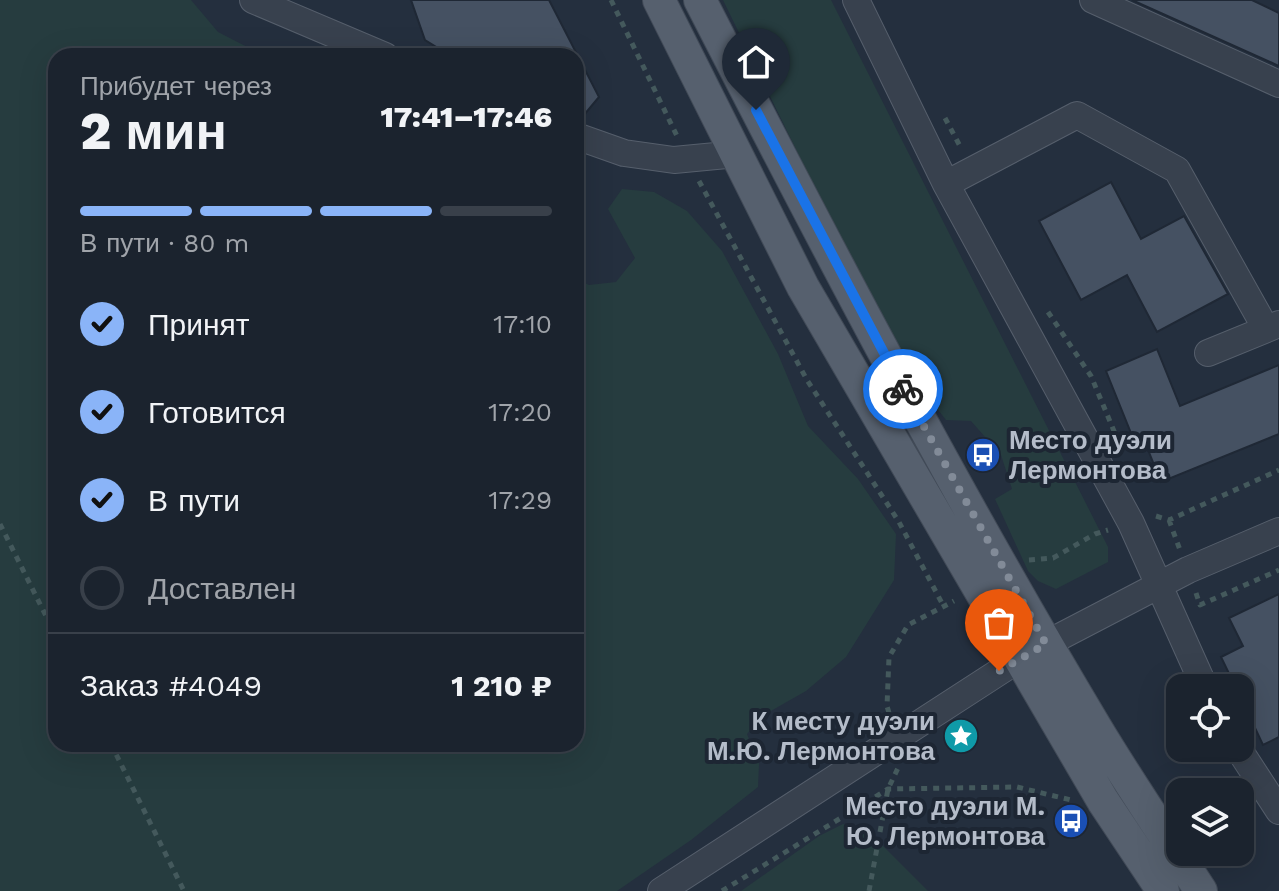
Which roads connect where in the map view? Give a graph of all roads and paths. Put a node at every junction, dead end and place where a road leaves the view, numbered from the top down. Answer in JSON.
{"nodes":[{"id":1,"x":253,"y":0,"type":"edge"},
{"id":2,"x":611,"y":0,"type":"edge"},
{"id":3,"x":659,"y":0,"type":"edge"},
{"id":4,"x":700,"y":0,"type":"edge"},
{"id":5,"x":856,"y":0,"type":"edge"},
{"id":6,"x":1093,"y":0,"type":"edge"},
{"id":7,"x":366,"y":48,"type":"edge"},
{"id":8,"x":1279,"y":84,"type":"edge"},
{"id":9,"x":943,"y":114,"type":"dead end"},
{"id":10,"x":584,"y":139,"type":"edge"},
{"id":11,"x":737,"y":154,"type":"junction"},
{"id":12,"x":688,"y":159,"type":"junction"},
{"id":13,"x":973,"y":170,"type":"junction"},
{"id":14,"x":946,"y":184,"type":"junction"},
{"id":15,"x":839,"y":268,"type":"junction"},
{"id":16,"x":803,"y":287,"type":"junction"},
{"id":17,"x":1041,"y":302,"type":"dead end"},
{"id":18,"x":1272,"y":327,"type":"edge"},
{"id":19,"x":1208,"y":353,"type":"dead end"},
{"id":20,"x":1120,"y":445,"type":"dead end"},
{"id":21,"x":1279,"y":470,"type":"edge"},
{"id":22,"x":1145,"y":514,"type":"junction"},
{"id":23,"x":0,"y":524,"type":"edge"},
{"id":24,"x":1279,"y":531,"type":"edge"},
{"id":25,"x":1006,"y":572,"type":"junction"},
{"id":26,"x":1159,"y":585,"type":"junction"},
{"id":27,"x":977,"y":588,"type":"junction"},
{"id":28,"x":944,"y":607,"type":"junction"},
{"id":29,"x":48,"y":620,"type":"edge"},
{"id":30,"x":1033,"y":652,"type":"junction"},
{"id":31,"x":1199,"y":674,"type":"edge"},
{"id":32,"x":898,"y":738,"type":"junction"},
{"id":33,"x":115,"y":752,"type":"edge"},
{"id":34,"x":1247,"y":762,"type":"edge"},
{"id":35,"x":888,"y":789,"type":"junction"},
{"id":36,"x":1071,"y":800,"type":"dead end"},
{"id":37,"x":1279,"y":811,"type":"edge"},
{"id":38,"x":184,"y":891,"type":"edge"},
{"id":39,"x":661,"y":891,"type":"edge"},
{"id":40,"x":722,"y":891,"type":"edge"},
{"id":41,"x":869,"y":891,"type":"edge"},
{"id":42,"x":1163,"y":891,"type":"edge"},
{"id":43,"x":1201,"y":891,"type":"edge"}],
"edges":[{"from":1,"to":7,"type":"street"},
{"from":2,"to":12,"type":"path"},
{"from":3,"to":11,"type":"main road"},
{"from":4,"to":15,"type":"main road"},
{"from":5,"to":14,"type":"street"},
{"from":6,"to":8,"type":"street"},
{"from":9,"to":13,"type":"path"},
{"from":10,"to":12,"type":"street"},
{"from":11,"to":12,"type":"street"},
{"from":11,"to":16,"type":"main road"},
{"from":12,"to":28,"type":"path"},
{"from":13,"to":14,"type":"street"},
{"from":13,"to":18,"type":"street"},
{"from":14,"to":22,"type":"street"},
{"from":15,"to":16,"type":"main road"},
{"from":15,"to":25,"type":"main road"},
{"from":16,"to":27,"type":"main road"},
{"from":17,"to":20,"type":"path"},
{"from":18,"to":19,"type":"street"},
{"from":21,"to":22,"type":"path"},
{"from":22,"to":25,"type":"path"},
{"from":22,"to":26,"type":"street"},
{"from":23,"to":29,"type":"path"},
{"from":24,"to":26,"type":"street"},
{"from":25,"to":30,"type":"main road"},
{"from":26,"to":30,"type":"street"},
{"from":26,"to":31,"type":"street"},
{"from":27,"to":28,"type":"path"},
{"from":27,"to":30,"type":"main road"},
{"from":28,"to":32,"type":"path"},
{"from":30,"to":32,"type":"street"},
{"from":30,"to":42,"type":"main road"},
{"from":30,"to":43,"type":"main road"},
{"from":32,"to":39,"type":"street"},
{"from":33,"to":38,"type":"path"},
{"from":34,"to":37,"type":"street"},
{"from":35,"to":36,"type":"path"},
{"from":35,"to":40,"type":"path"},
{"from":35,"to":41,"type":"path"}]}
